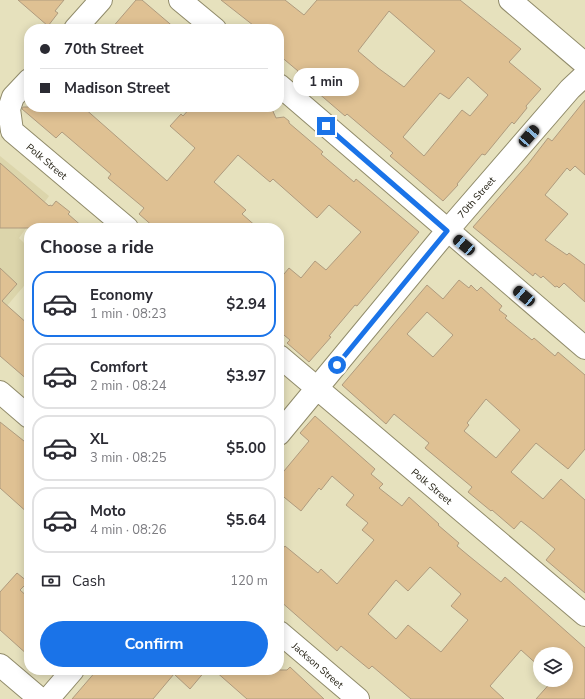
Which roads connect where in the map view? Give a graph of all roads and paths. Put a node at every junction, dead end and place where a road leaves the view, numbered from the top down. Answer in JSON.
{"nodes":[{"id":1,"x":101,"y":0,"type":"edge"},
{"id":2,"x":180,"y":0,"type":"edge"},
{"id":3,"x":510,"y":0,"type":"edge"},
{"id":4,"x":79,"y":24,"type":"edge"},
{"id":5,"x":209,"y":24,"type":"edge"},
{"id":6,"x":585,"y":64,"type":"edge"},
{"id":7,"x":585,"y":76,"type":"edge"},
{"id":8,"x":24,"y":85,"type":"edge"},
{"id":9,"x":284,"y":89,"type":"edge"},
{"id":10,"x":121,"y":223,"type":"edge"},
{"id":11,"x":447,"y":231,"type":"junction"},
{"id":12,"x":585,"y":348,"type":"edge"},
{"id":13,"x":284,"y":360,"type":"edge"},
{"id":14,"x":317,"y":388,"type":"junction"},
{"id":15,"x":0,"y":392,"type":"edge"},
{"id":16,"x":24,"y":413,"type":"edge"},
{"id":17,"x":284,"y":428,"type":"edge"},
{"id":18,"x":585,"y":615,"type":"edge"},
{"id":19,"x":284,"y":636,"type":"edge"},
{"id":20,"x":0,"y":665,"type":"edge"},
{"id":21,"x":70,"y":675,"type":"edge"},
{"id":22,"x":40,"y":699,"type":"edge"},
{"id":23,"x":48,"y":699,"type":"edge"},
{"id":24,"x":358,"y":699,"type":"edge"}],
"edges":[{"from":1,"to":4,"type":"street"},
{"from":2,"to":5,"type":"street"},
{"from":3,"to":6,"type":"street"},
{"from":7,"to":11,"type":"street","name":"70th Street"},
{"from":8,"to":10,"type":"street","name":"Polk Street"},
{"from":9,"to":11,"type":"street"},
{"from":11,"to":12,"type":"street"},
{"from":11,"to":14,"type":"street","name":"70th Street"},
{"from":13,"to":14,"type":"street","name":"Polk Street"},
{"from":14,"to":17,"type":"street","name":"70th Street"},
{"from":14,"to":18,"type":"street","name":"Polk Street"},
{"from":15,"to":16,"type":"street"},
{"from":19,"to":24,"type":"street","name":"Jackson Street"},
{"from":20,"to":22,"type":"street"},
{"from":21,"to":23,"type":"street"}]}
